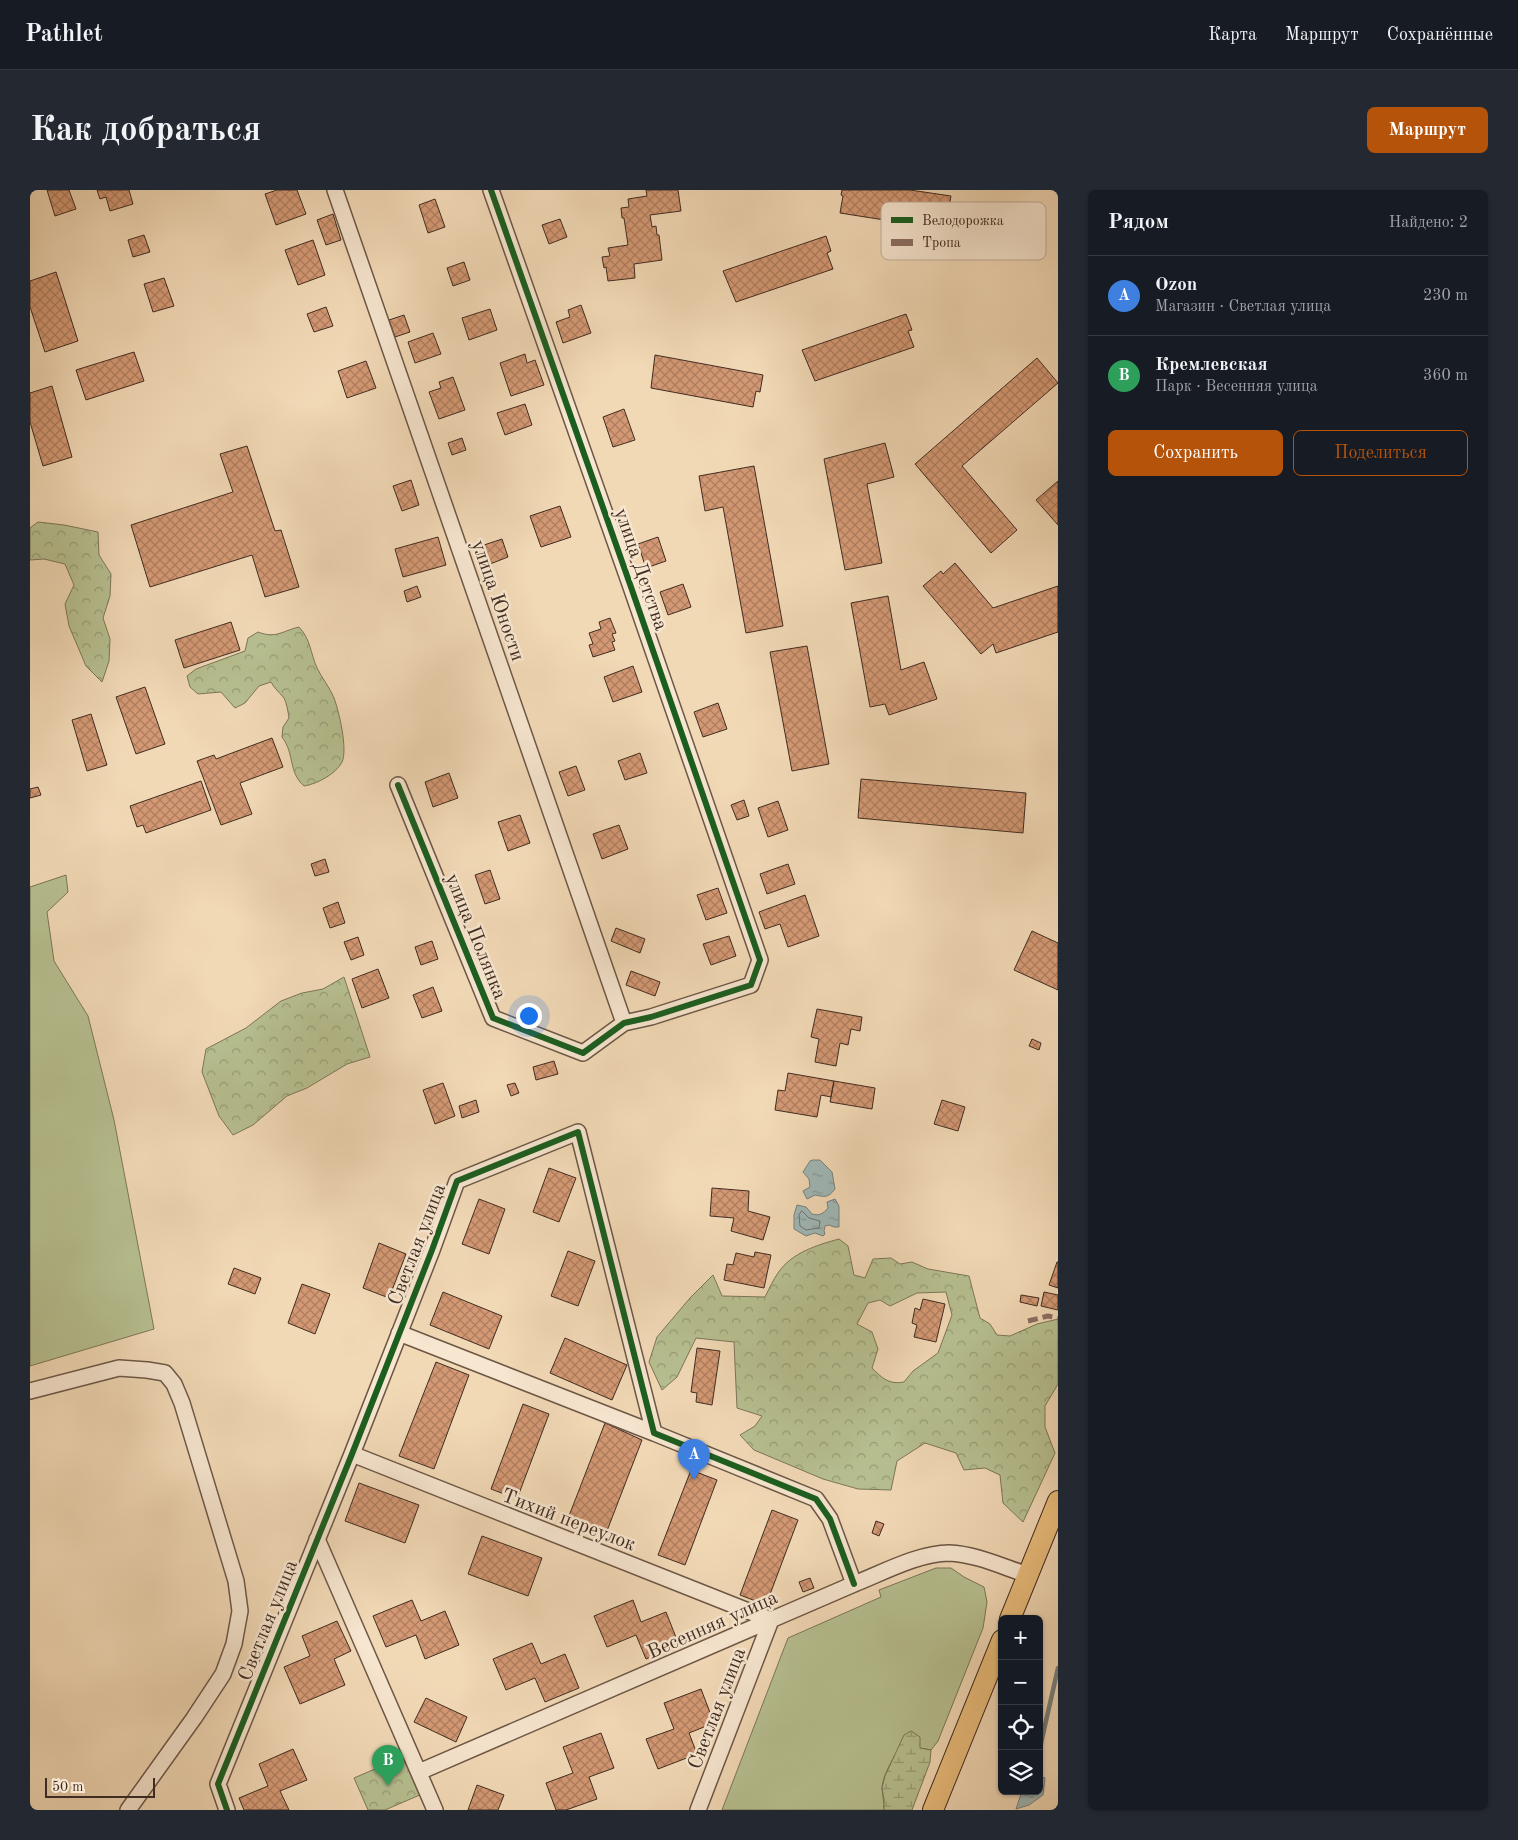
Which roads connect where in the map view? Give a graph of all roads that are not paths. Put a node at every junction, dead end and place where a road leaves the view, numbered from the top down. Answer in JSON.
{"nodes":[{"id":1,"x":335,"y":190,"type":"edge"},
{"id":2,"x":491,"y":190,"type":"edge"},
{"id":3,"x":398,"y":785,"type":"dead end"},
{"id":4,"x":624,"y":1023,"type":"junction"},
{"id":5,"x":399,"y":1333,"type":"junction"},
{"id":6,"x":30,"y":1391,"type":"edge"},
{"id":7,"x":654,"y":1432,"type":"junction"},
{"id":8,"x":352,"y":1454,"type":"junction"},
{"id":9,"x":1058,"y":1501,"type":"edge"},
{"id":10,"x":317,"y":1538,"type":"junction"},
{"id":11,"x":1028,"y":1575,"type":"junction"},
{"id":12,"x":854,"y":1584,"type":"junction"},
{"id":13,"x":1012,"y":1615,"type":"edge"},
{"id":14,"x":771,"y":1620,"type":"junction"},
{"id":15,"x":998,"y":1650,"type":"edge"},
{"id":16,"x":419,"y":1772,"type":"junction"},
{"id":17,"x":128,"y":1810,"type":"edge"},
{"id":18,"x":227,"y":1810,"type":"edge"},
{"id":19,"x":435,"y":1810,"type":"edge"},
{"id":20,"x":698,"y":1810,"type":"edge"},
{"id":21,"x":933,"y":1810,"type":"edge"}],
"edges":[{"from":1,"to":4,"type":"street","name":"улица Юности"},
{"from":2,"to":4,"type":"street","name":"улица Детства"},
{"from":3,"to":4,"type":"street","name":"улица Полянка"},
{"from":5,"to":7,"type":"street"},
{"from":5,"to":7,"type":"street","name":"Светлая улица"},
{"from":5,"to":8,"type":"street","name":"Светлая улица"},
{"from":6,"to":17,"type":"street"},
{"from":7,"to":12,"type":"street"},
{"from":8,"to":10,"type":"street","name":"Светлая улица"},
{"from":8,"to":14,"type":"street","name":"Тихий переулок"},
{"from":9,"to":11,"type":"main road"},
{"from":10,"to":16,"type":"street"},
{"from":10,"to":18,"type":"street","name":"Светлая улица"},
{"from":11,"to":12,"type":"street","name":"Весенняя улица"},
{"from":11,"to":13,"type":"main road"},
{"from":12,"to":14,"type":"street","name":"Весенняя улица"},
{"from":14,"to":16,"type":"street","name":"Весенняя улица"},
{"from":14,"to":20,"type":"street","name":"Светлая улица"},
{"from":15,"to":21,"type":"main road"},
{"from":16,"to":19,"type":"street"}]}
